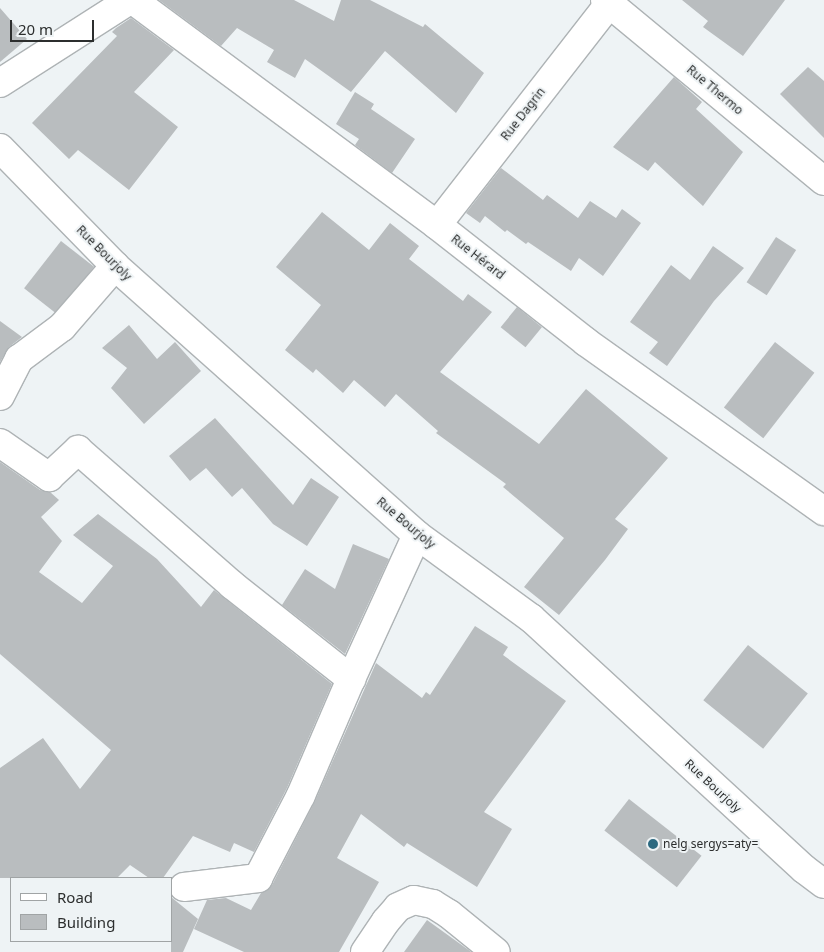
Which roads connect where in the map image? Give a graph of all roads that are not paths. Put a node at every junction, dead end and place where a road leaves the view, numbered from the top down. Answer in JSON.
{"nodes":[{"id":1,"x":132,"y":0,"type":"edge"},
{"id":2,"x":608,"y":2,"type":"edge"},
{"id":3,"x":0,"y":83,"type":"edge"},
{"id":4,"x":0,"y":148,"type":"edge"},
{"id":5,"x":824,"y":181,"type":"edge"},
{"id":6,"x":437,"y":225,"type":"junction"},
{"id":7,"x":115,"y":266,"type":"junction"},
{"id":8,"x":0,"y":396,"type":"edge"},
{"id":9,"x":0,"y":443,"type":"edge"},
{"id":10,"x":824,"y":511,"type":"edge"},
{"id":11,"x":417,"y":535,"type":"junction"},
{"id":12,"x":350,"y":679,"type":"junction"},
{"id":13,"x":824,"y":884,"type":"edge"},
{"id":14,"x":184,"y":887,"type":"dead end"},
{"id":15,"x":365,"y":952,"type":"edge"},
{"id":16,"x":496,"y":952,"type":"edge"}],
"edges":[{"from":1,"to":3,"type":"street"},
{"from":1,"to":6,"type":"street","name":"Rue Hérard"},
{"from":2,"to":5,"type":"street","name":"Rue Thermo"},
{"from":2,"to":6,"type":"street","name":"Rue Dagrin"},
{"from":4,"to":7,"type":"street","name":"Rue Bourjoly"},
{"from":6,"to":10,"type":"street","name":"Rue Hérard"},
{"from":7,"to":8,"type":"street"},
{"from":7,"to":11,"type":"street","name":"Rue Bourjoly"},
{"from":9,"to":12,"type":"street"},
{"from":11,"to":12,"type":"street"},
{"from":11,"to":13,"type":"street","name":"Rue Bourjoly"},
{"from":12,"to":14,"type":"street"},
{"from":15,"to":16,"type":"street"}]}
